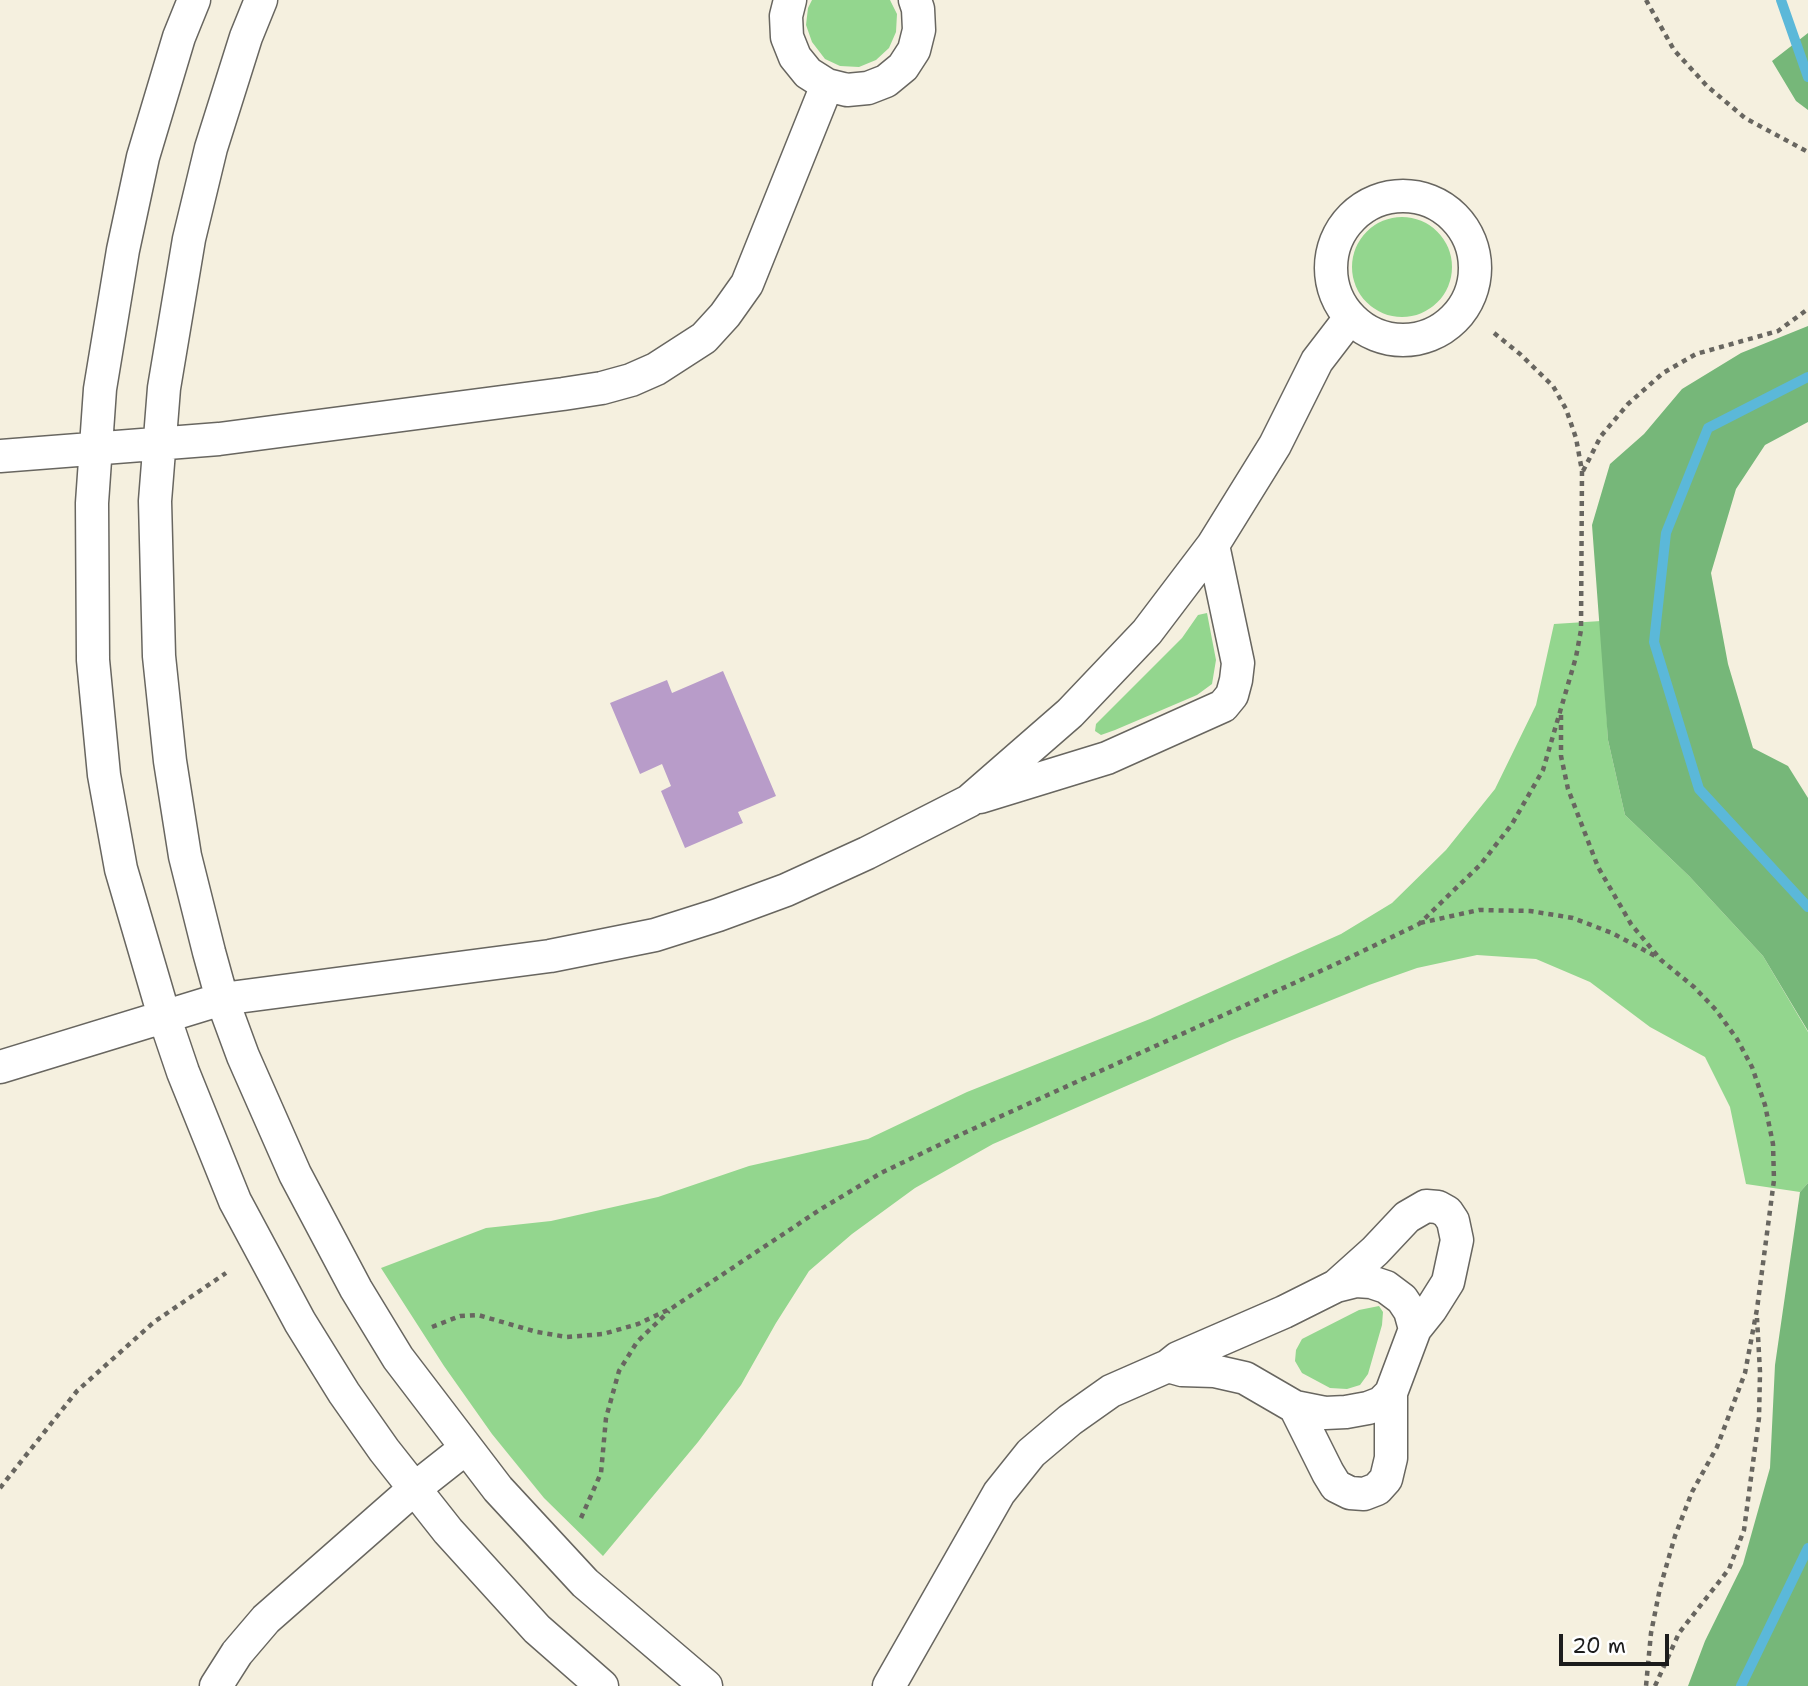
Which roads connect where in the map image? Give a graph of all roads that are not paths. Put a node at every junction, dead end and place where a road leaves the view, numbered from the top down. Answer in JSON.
{"nodes":[{"id":1,"x":194,"y":0,"type":"edge"},
{"id":2,"x":261,"y":0,"type":"edge"},
{"id":3,"x":790,"y":0,"type":"edge"},
{"id":4,"x":915,"y":0,"type":"edge"},
{"id":5,"x":827,"y":85,"type":"junction"},
{"id":6,"x":1350,"y":318,"type":"junction"},
{"id":7,"x":159,"y":444,"type":"junction"},
{"id":8,"x":96,"y":448,"type":"junction"},
{"id":9,"x":0,"y":456,"type":"edge"},
{"id":10,"x":1213,"y":545,"type":"junction"},
{"id":11,"x":969,"y":800,"type":"junction"},
{"id":12,"x":222,"y":999,"type":"junction"},
{"id":13,"x":164,"y":1016,"type":"junction"},
{"id":14,"x":0,"y":1067,"type":"edge"},
{"id":15,"x":1336,"y":1286,"type":"junction"},
{"id":16,"x":1415,"y":1329,"type":"junction"},
{"id":17,"x":1168,"y":1366,"type":"junction"},
{"id":18,"x":1391,"y":1393,"type":"junction"},
{"id":19,"x":1295,"y":1407,"type":"junction"},
{"id":20,"x":466,"y":1448,"type":"junction"},
{"id":21,"x":414,"y":1489,"type":"junction"},
{"id":22,"x":216,"y":1686,"type":"edge"},
{"id":23,"x":602,"y":1686,"type":"edge"},
{"id":24,"x":706,"y":1686,"type":"edge"},
{"id":25,"x":889,"y":1686,"type":"edge"}],
"edges":[{"from":1,"to":8,"type":"street"},
{"from":2,"to":7,"type":"street"},
{"from":3,"to":5,"type":"street"},
{"from":4,"to":5,"type":"street"},
{"from":5,"to":7,"type":"street"},
{"from":6,"to":6,"type":"street"},
{"from":6,"to":10,"type":"street"},
{"from":7,"to":8,"type":"street"},
{"from":7,"to":12,"type":"street"},
{"from":8,"to":9,"type":"street"},
{"from":8,"to":13,"type":"street"},
{"from":10,"to":11,"type":"street"},
{"from":10,"to":11,"type":"street"},
{"from":11,"to":12,"type":"street"},
{"from":12,"to":13,"type":"street"},
{"from":12,"to":20,"type":"street"},
{"from":13,"to":14,"type":"street"},
{"from":13,"to":21,"type":"street"},
{"from":15,"to":16,"type":"street"},
{"from":15,"to":16,"type":"street"},
{"from":15,"to":17,"type":"street"},
{"from":16,"to":18,"type":"street"},
{"from":17,"to":19,"type":"street"},
{"from":17,"to":25,"type":"street"},
{"from":18,"to":19,"type":"street"},
{"from":18,"to":19,"type":"street"},
{"from":20,"to":21,"type":"street"},
{"from":20,"to":24,"type":"street"},
{"from":21,"to":22,"type":"street"},
{"from":21,"to":23,"type":"street"}]}
